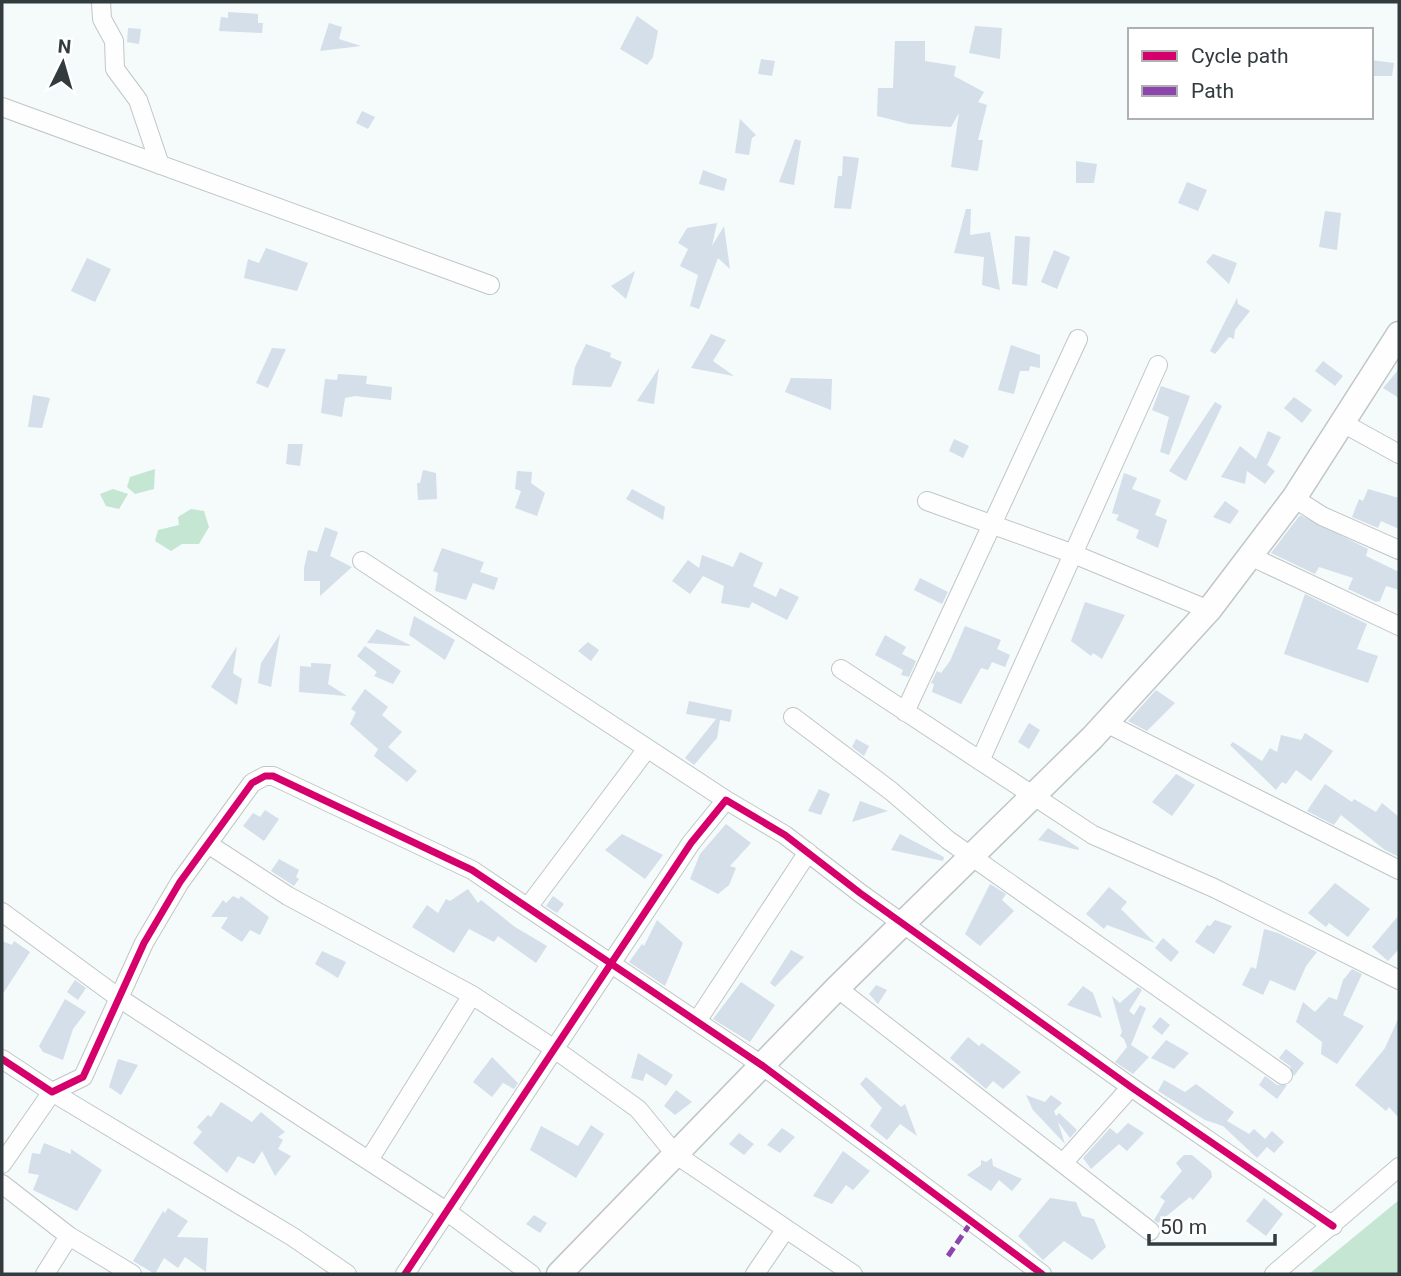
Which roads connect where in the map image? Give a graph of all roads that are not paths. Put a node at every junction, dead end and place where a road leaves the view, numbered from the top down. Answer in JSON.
{"nodes":[{"id":1,"x":101,"y":2,"type":"edge"},
{"id":2,"x":2,"y":107,"type":"edge"},
{"id":3,"x":160,"y":165,"type":"junction"},
{"id":4,"x":490,"y":285,"type":"dead end"},
{"id":5,"x":1398,"y":339,"type":"edge"},
{"id":6,"x":1078,"y":340,"type":"dead end"},
{"id":7,"x":1158,"y":365,"type":"dead end"},
{"id":8,"x":1341,"y":422,"type":"junction"},
{"id":9,"x":1399,"y":454,"type":"edge"},
{"id":10,"x":1294,"y":498,"type":"junction"},
{"id":11,"x":927,"y":501,"type":"dead end"},
{"id":12,"x":991,"y":524,"type":"junction"},
{"id":13,"x":1399,"y":550,"type":"edge"},
{"id":14,"x":1071,"y":553,"type":"junction"},
{"id":15,"x":1250,"y":556,"type":"junction"},
{"id":16,"x":362,"y":561,"type":"dead end"},
{"id":17,"x":1209,"y":610,"type":"junction"},
{"id":18,"x":1399,"y":625,"type":"edge"},
{"id":19,"x":841,"y":670,"type":"dead end"},
{"id":20,"x":905,"y":712,"type":"junction"},
{"id":21,"x":793,"y":716,"type":"dead end"},
{"id":22,"x":1107,"y":723,"type":"junction"},
{"id":23,"x":646,"y":750,"type":"junction"},
{"id":24,"x":980,"y":761,"type":"junction"},
{"id":25,"x":1031,"y":795,"type":"junction"},
{"id":26,"x":726,"y":800,"type":"junction"},
{"id":27,"x":208,"y":844,"type":"junction"},
{"id":28,"x":808,"y":852,"type":"junction"},
{"id":29,"x":975,"y":856,"type":"junction"},
{"id":30,"x":1399,"y":870,"type":"edge"},
{"id":31,"x":528,"y":907,"type":"junction"},
{"id":32,"x":2,"y":912,"type":"edge"},
{"id":33,"x":903,"y":922,"type":"junction"},
{"id":34,"x":611,"y":962,"type":"junction"},
{"id":35,"x":1399,"y":980,"type":"edge"},
{"id":36,"x":837,"y":988,"type":"junction"},
{"id":37,"x":472,"y":995,"type":"junction"},
{"id":38,"x":119,"y":998,"type":"junction"},
{"id":39,"x":697,"y":1021,"type":"junction"},
{"id":40,"x":553,"y":1048,"type":"junction"},
{"id":41,"x":2,"y":1059,"type":"edge"},
{"id":42,"x":763,"y":1066,"type":"junction"},
{"id":43,"x":1283,"y":1075,"type":"dead end"},
{"id":44,"x":1131,"y":1087,"type":"junction"},
{"id":45,"x":52,"y":1092,"type":"junction"},
{"id":46,"x":675,"y":1154,"type":"junction"},
{"id":47,"x":369,"y":1160,"type":"junction"},
{"id":48,"x":1063,"y":1163,"type":"junction"},
{"id":49,"x":2,"y":1164,"type":"edge"},
{"id":50,"x":1399,"y":1167,"type":"edge"},
{"id":51,"x":2,"y":1184,"type":"edge"},
{"id":52,"x":449,"y":1213,"type":"junction"},
{"id":53,"x":1332,"y":1226,"type":"junction"},
{"id":54,"x":785,"y":1230,"type":"junction"},
{"id":55,"x":1150,"y":1231,"type":"dead end"},
{"id":56,"x":69,"y":1236,"type":"junction"},
{"id":57,"x":45,"y":1274,"type":"edge"},
{"id":58,"x":132,"y":1274,"type":"edge"},
{"id":59,"x":347,"y":1274,"type":"edge"},
{"id":60,"x":405,"y":1274,"type":"edge"},
{"id":61,"x":531,"y":1274,"type":"edge"},
{"id":62,"x":559,"y":1274,"type":"edge"},
{"id":63,"x":755,"y":1274,"type":"edge"},
{"id":64,"x":853,"y":1274,"type":"edge"},
{"id":65,"x":1042,"y":1274,"type":"edge"},
{"id":66,"x":1275,"y":1274,"type":"edge"}],
"edges":[{"from":1,"to":3,"type":"street"},
{"from":2,"to":3,"type":"street"},
{"from":3,"to":4,"type":"street"},
{"from":5,"to":8,"type":"street"},
{"from":6,"to":12,"type":"street"},
{"from":7,"to":14,"type":"street"},
{"from":8,"to":9,"type":"street"},
{"from":8,"to":10,"type":"street"},
{"from":10,"to":13,"type":"street"},
{"from":10,"to":15,"type":"street"},
{"from":11,"to":12,"type":"street"},
{"from":12,"to":14,"type":"street"},
{"from":12,"to":20,"type":"street"},
{"from":14,"to":17,"type":"street"},
{"from":14,"to":24,"type":"street"},
{"from":15,"to":17,"type":"street"},
{"from":15,"to":18,"type":"street"},
{"from":16,"to":23,"type":"street"},
{"from":17,"to":22,"type":"street"},
{"from":19,"to":20,"type":"street"},
{"from":20,"to":24,"type":"street"},
{"from":21,"to":29,"type":"street"},
{"from":22,"to":25,"type":"street"},
{"from":22,"to":30,"type":"street"},
{"from":23,"to":26,"type":"street"},
{"from":23,"to":31,"type":"street"},
{"from":24,"to":25,"type":"street"},
{"from":25,"to":29,"type":"street"},
{"from":25,"to":35,"type":"street"},
{"from":26,"to":28,"type":"street"},
{"from":26,"to":34,"type":"street"},
{"from":27,"to":31,"type":"street"},
{"from":27,"to":37,"type":"street"},
{"from":27,"to":38,"type":"street"},
{"from":28,"to":33,"type":"street"},
{"from":28,"to":39,"type":"street"},
{"from":29,"to":33,"type":"street"},
{"from":29,"to":43,"type":"street"},
{"from":31,"to":34,"type":"street"},
{"from":32,"to":38,"type":"street"},
{"from":33,"to":36,"type":"street"},
{"from":33,"to":44,"type":"street"},
{"from":34,"to":39,"type":"street"},
{"from":34,"to":40,"type":"street"},
{"from":36,"to":42,"type":"street"},
{"from":36,"to":48,"type":"street"},
{"from":37,"to":40,"type":"street"},
{"from":37,"to":47,"type":"street"},
{"from":38,"to":45,"type":"street"},
{"from":38,"to":47,"type":"street"},
{"from":39,"to":42,"type":"street"},
{"from":40,"to":46,"type":"street"},
{"from":40,"to":52,"type":"street"},
{"from":41,"to":45,"type":"street"},
{"from":42,"to":46,"type":"street"},
{"from":42,"to":65,"type":"street"},
{"from":44,"to":48,"type":"street"},
{"from":44,"to":53,"type":"street"},
{"from":45,"to":49,"type":"street"},
{"from":45,"to":59,"type":"street"},
{"from":46,"to":54,"type":"street"},
{"from":46,"to":62,"type":"street"},
{"from":47,"to":52,"type":"street"},
{"from":48,"to":55,"type":"street"},
{"from":50,"to":53,"type":"street"},
{"from":51,"to":56,"type":"street"},
{"from":52,"to":60,"type":"street"},
{"from":52,"to":61,"type":"street"},
{"from":53,"to":66,"type":"street"},
{"from":54,"to":63,"type":"street"},
{"from":54,"to":64,"type":"street"},
{"from":56,"to":57,"type":"street"},
{"from":56,"to":58,"type":"street"}]}
